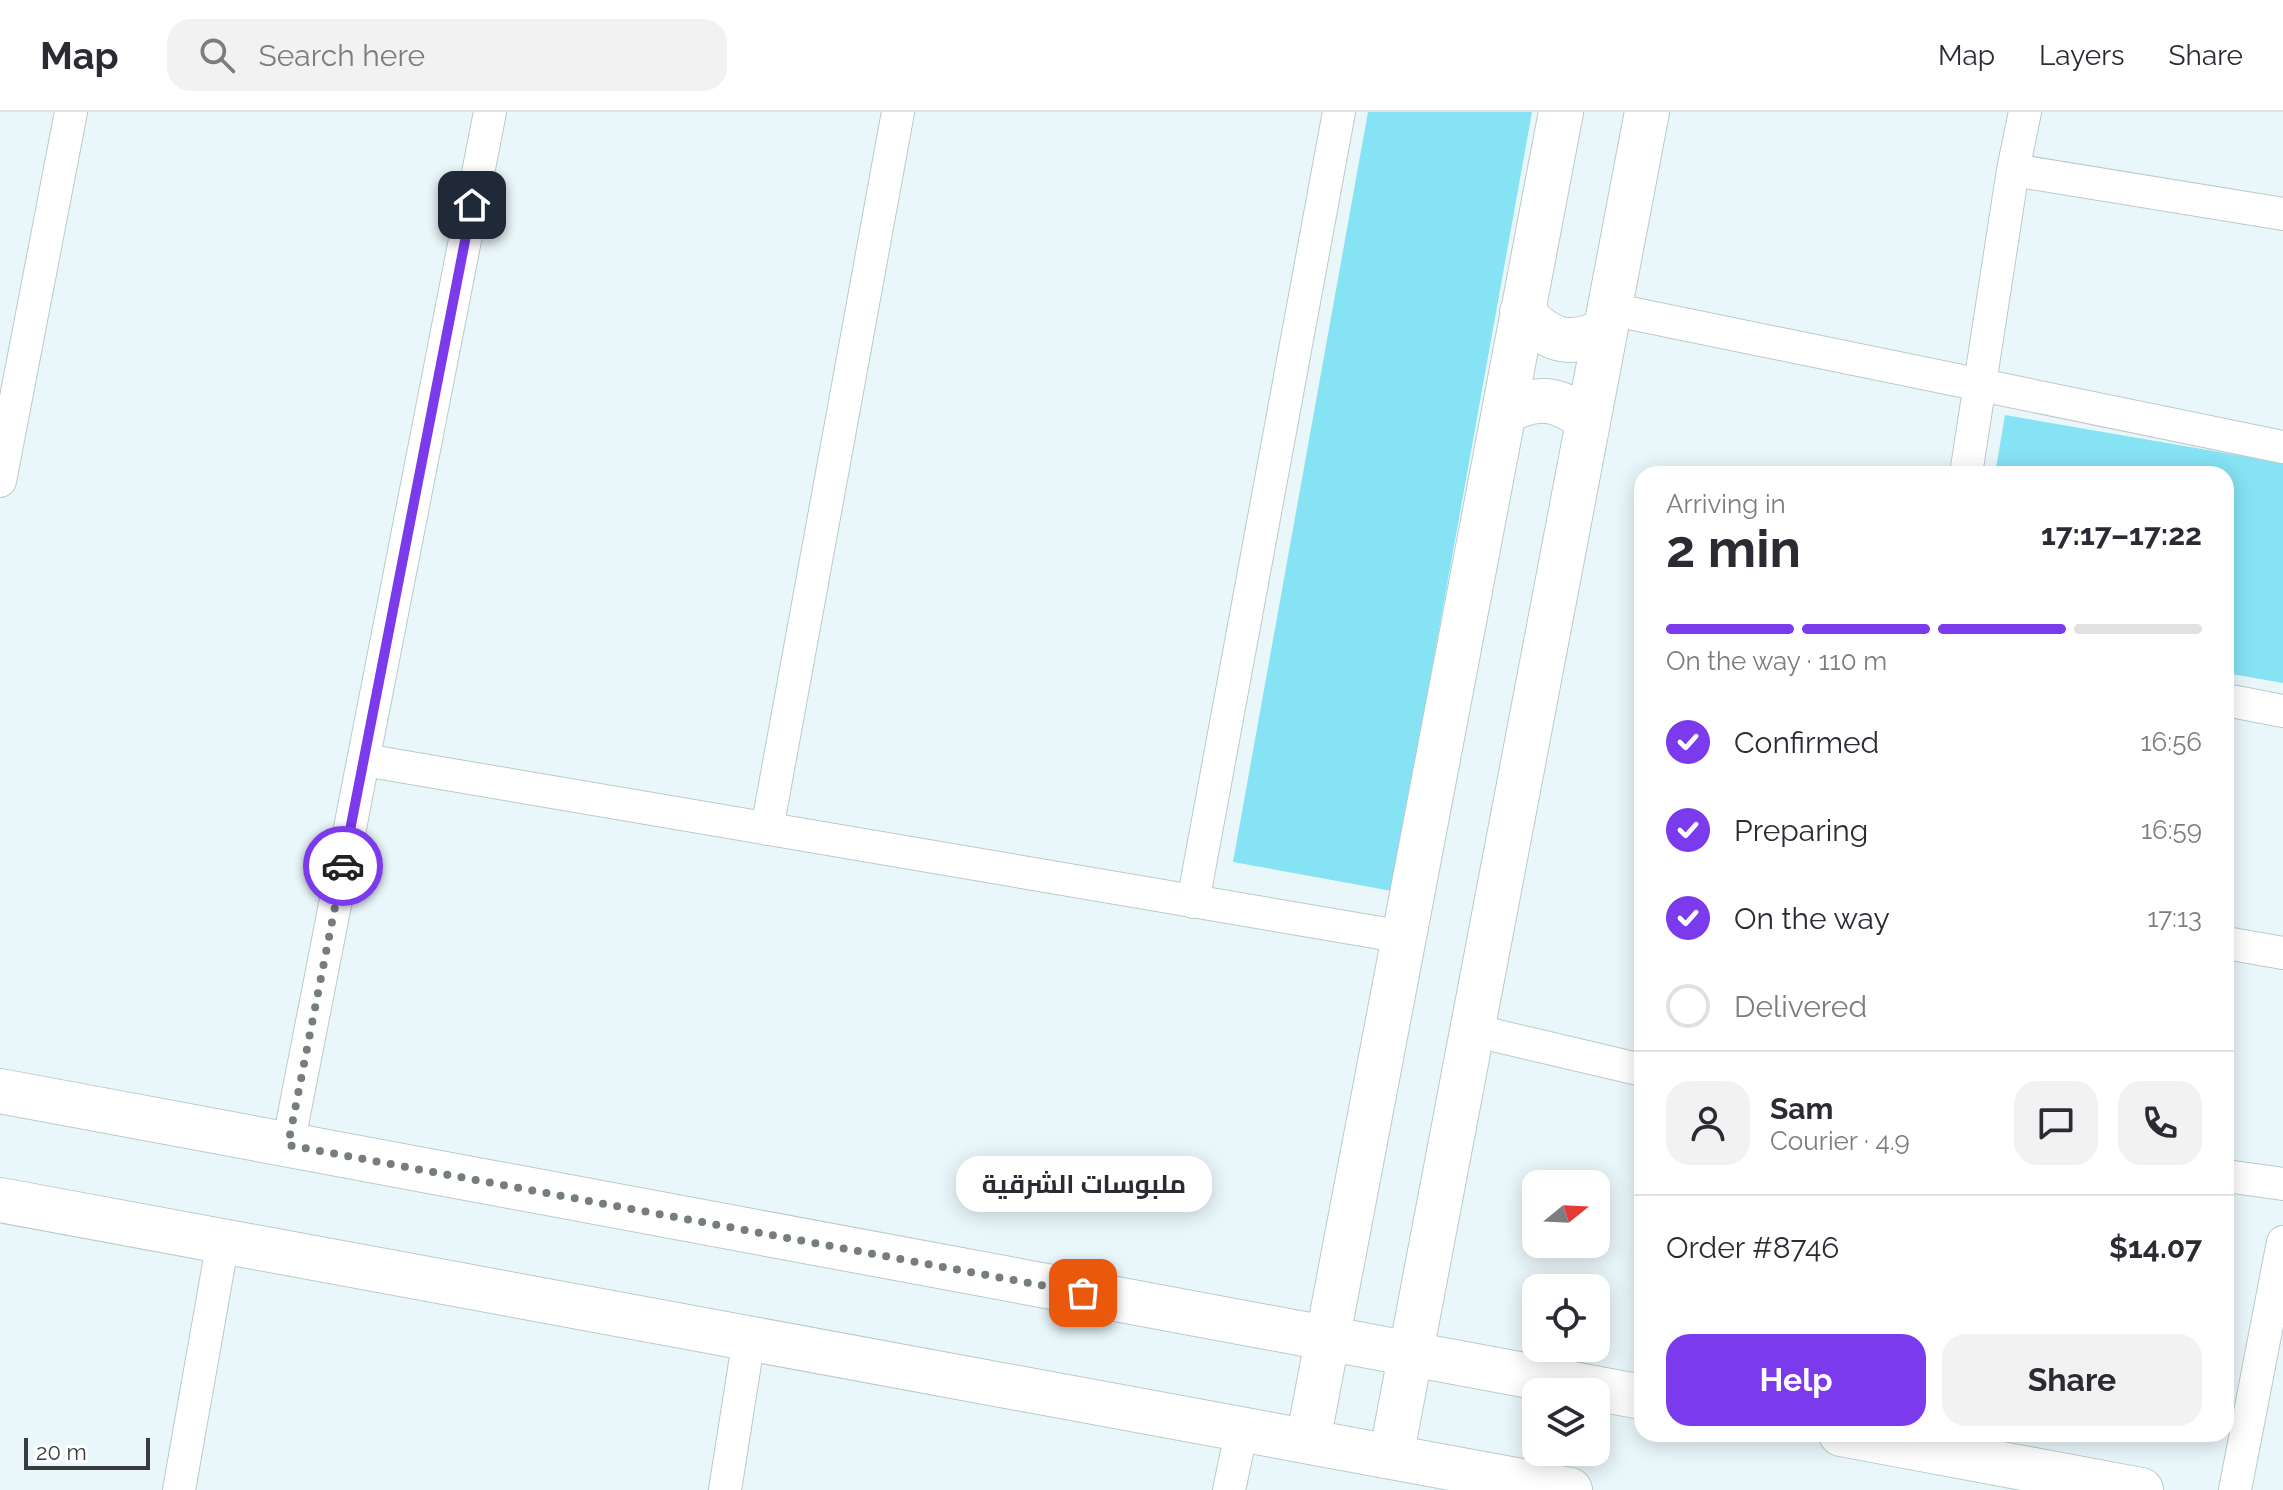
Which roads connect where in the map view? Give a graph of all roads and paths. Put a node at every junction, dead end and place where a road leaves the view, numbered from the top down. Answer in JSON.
{"nodes":[{"id":1,"x":71,"y":112,"type":"edge"},
{"id":2,"x":490,"y":112,"type":"edge"},
{"id":3,"x":898,"y":112,"type":"edge"},
{"id":4,"x":1339,"y":112,"type":"edge"},
{"id":5,"x":1561,"y":112,"type":"edge"},
{"id":6,"x":1647,"y":112,"type":"edge"},
{"id":7,"x":2025,"y":112,"type":"edge"},
{"id":8,"x":2013,"y":170,"type":"junction"},
{"id":9,"x":2283,"y":214,"type":"edge"},
{"id":10,"x":1522,"y":312,"type":"junction"},
{"id":11,"x":1607,"y":320,"type":"junction"},
{"id":12,"x":1981,"y":385,"type":"junction"},
{"id":13,"x":1504,"y":412,"type":"junction"},
{"id":14,"x":1588,"y":421,"type":"junction"},
{"id":15,"x":2283,"y":447,"type":"edge"},
{"id":16,"x":1967,"y":466,"type":"edge"},
{"id":17,"x":0,"y":481,"type":"edge"},
{"id":18,"x":2234,"y":702,"type":"edge"},
{"id":19,"x":2283,"y":711,"type":"edge"},
{"id":20,"x":364,"y":760,"type":"junction"},
{"id":21,"x":767,"y":829,"type":"junction"},
{"id":22,"x":1193,"y":902,"type":"junction"},
{"id":23,"x":1404,"y":937,"type":"junction"},
{"id":24,"x":2234,"y":944,"type":"edge"},
{"id":25,"x":2283,"y":953,"type":"edge"},
{"id":26,"x":1472,"y":1030,"type":"junction"},
{"id":27,"x":1634,"y":1068,"type":"edge"},
{"id":28,"x":0,"y":1091,"type":"edge"},
{"id":29,"x":288,"y":1145,"type":"junction"},
{"id":30,"x":2234,"y":1177,"type":"edge"},
{"id":31,"x":2283,"y":1184,"type":"edge"},
{"id":32,"x":0,"y":1200,"type":"edge"},
{"id":33,"x":223,"y":1241,"type":"junction"},
{"id":34,"x":2283,"y":1242,"type":"edge"},
{"id":35,"x":749,"y":1338,"type":"junction"},
{"id":36,"x":1328,"y":1338,"type":"junction"},
{"id":37,"x":1411,"y":1354,"type":"junction"},
{"id":38,"x":1634,"y":1396,"type":"edge"},
{"id":39,"x":1242,"y":1429,"type":"junction"},
{"id":40,"x":1308,"y":1441,"type":"junction"},
{"id":41,"x":1884,"y":1442,"type":"edge"},
{"id":42,"x":1391,"y":1457,"type":"junction"},
{"id":43,"x":179,"y":1490,"type":"edge"},
{"id":44,"x":725,"y":1490,"type":"edge"},
{"id":45,"x":1229,"y":1490,"type":"edge"},
{"id":46,"x":1570,"y":1490,"type":"edge"},
{"id":47,"x":2141,"y":1490,"type":"edge"},
{"id":48,"x":2235,"y":1490,"type":"edge"}],
"edges":[{"from":1,"to":17,"type":"street"},
{"from":2,"to":20,"type":"street"},
{"from":3,"to":21,"type":"street"},
{"from":4,"to":22,"type":"street"},
{"from":5,"to":10,"type":"street"},
{"from":6,"to":11,"type":"street"},
{"from":7,"to":8,"type":"street"},
{"from":8,"to":9,"type":"street"},
{"from":8,"to":12,"type":"street"},
{"from":10,"to":11,"type":"street"},
{"from":10,"to":13,"type":"street"},
{"from":11,"to":12,"type":"street"},
{"from":11,"to":14,"type":"street"},
{"from":12,"to":15,"type":"street"},
{"from":12,"to":16,"type":"street"},
{"from":13,"to":14,"type":"street"},
{"from":13,"to":23,"type":"street"},
{"from":14,"to":26,"type":"street"},
{"from":18,"to":19,"type":"street"},
{"from":20,"to":21,"type":"street"},
{"from":20,"to":29,"type":"street"},
{"from":21,"to":22,"type":"street"},
{"from":22,"to":23,"type":"street"},
{"from":23,"to":36,"type":"street"},
{"from":24,"to":25,"type":"street"},
{"from":26,"to":27,"type":"street"},
{"from":26,"to":37,"type":"street"},
{"from":28,"to":29,"type":"street"},
{"from":29,"to":36,"type":"street"},
{"from":30,"to":31,"type":"street"},
{"from":32,"to":33,"type":"street"},
{"from":33,"to":35,"type":"street"},
{"from":33,"to":43,"type":"street"},
{"from":34,"to":48,"type":"street"},
{"from":35,"to":39,"type":"street"},
{"from":35,"to":44,"type":"street"},
{"from":36,"to":37,"type":"street"},
{"from":36,"to":40,"type":"street"},
{"from":37,"to":38,"type":"street"},
{"from":37,"to":42,"type":"street"},
{"from":39,"to":40,"type":"street"},
{"from":39,"to":45,"type":"street"},
{"from":40,"to":42,"type":"street"},
{"from":41,"to":47,"type":"street"},
{"from":42,"to":46,"type":"street"}]}
